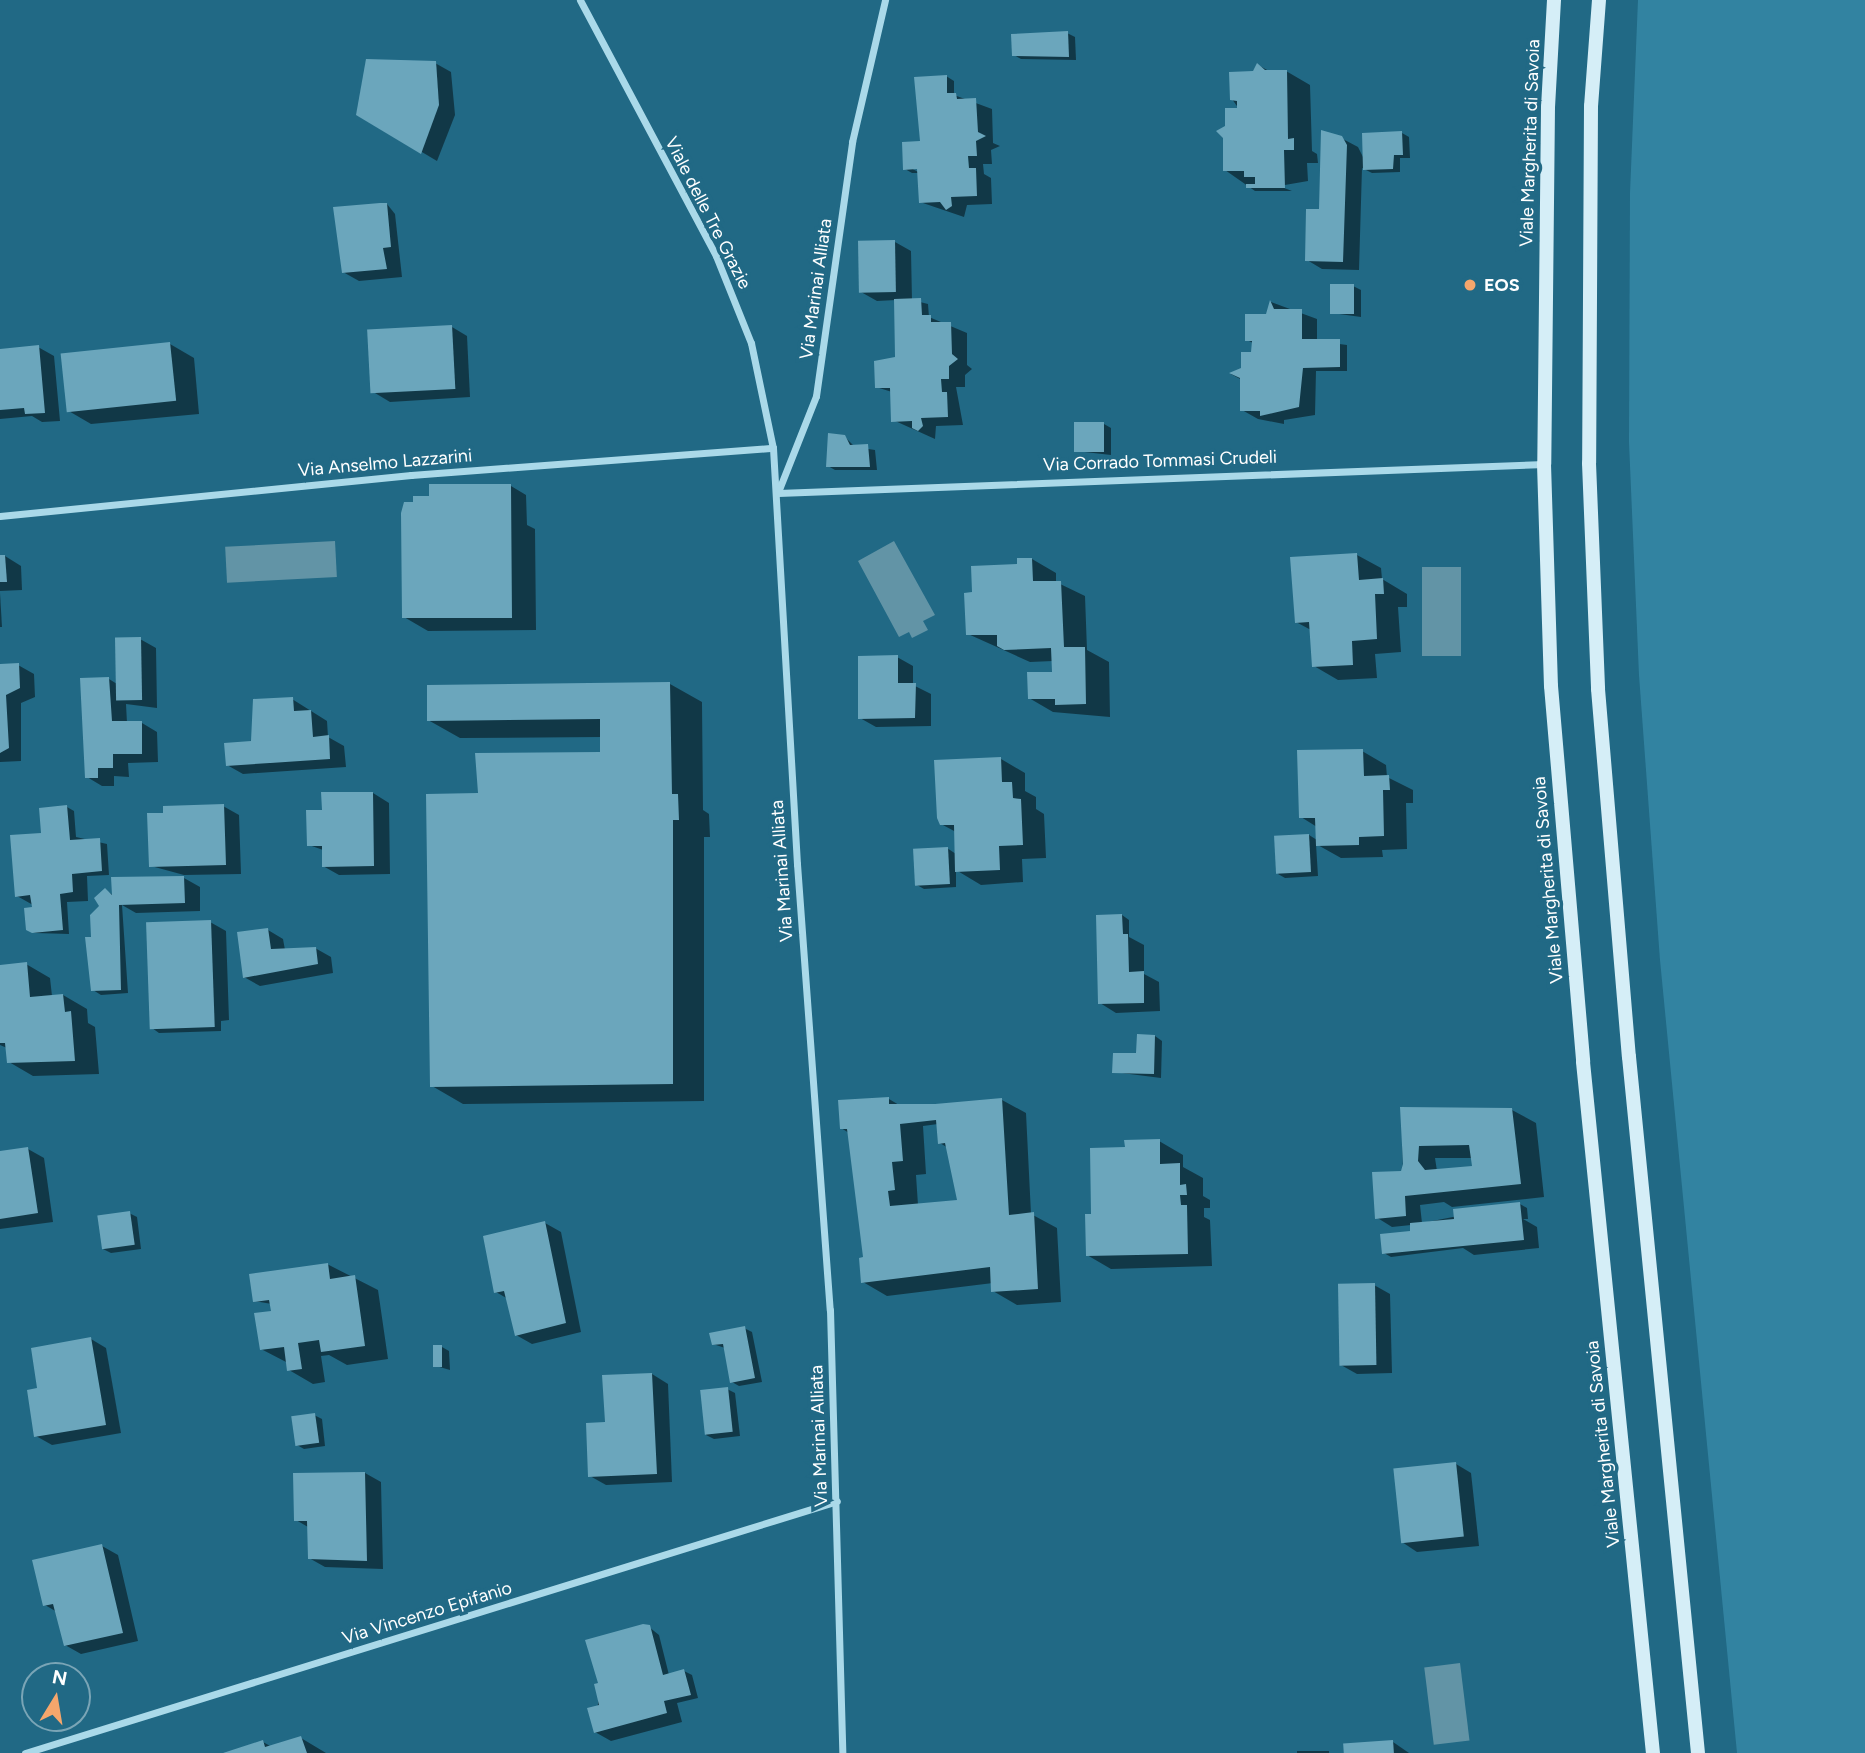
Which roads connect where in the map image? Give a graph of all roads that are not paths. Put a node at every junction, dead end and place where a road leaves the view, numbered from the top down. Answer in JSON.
{"nodes":[{"id":1,"x":580,"y":0,"type":"edge"},
{"id":2,"x":885,"y":0,"type":"edge"},
{"id":3,"x":1554,"y":0,"type":"edge"},
{"id":4,"x":1599,"y":0,"type":"edge"},
{"id":5,"x":773,"y":448,"type":"junction"},
{"id":6,"x":1544,"y":464,"type":"junction"},
{"id":7,"x":778,"y":493,"type":"junction"},
{"id":8,"x":0,"y":516,"type":"edge"},
{"id":9,"x":836,"y":1502,"type":"junction"},
{"id":10,"x":25,"y":1753,"type":"edge"},
{"id":11,"x":842,"y":1753,"type":"edge"},
{"id":12,"x":1653,"y":1753,"type":"edge"},
{"id":13,"x":1698,"y":1753,"type":"edge"}],
"edges":[{"from":1,"to":5,"type":"street","name":"Viale delle Tre Grazie"},
{"from":2,"to":7,"type":"street","name":"Via Marinai Alliata"},
{"from":3,"to":6,"type":"street","name":"Viale Margherita di Savoia"},
{"from":4,"to":13,"type":"street"},
{"from":5,"to":7,"type":"street","name":"Viale delle Tre Grazie"},
{"from":5,"to":8,"type":"street","name":"Via Anselmo Lazzarini"},
{"from":6,"to":7,"type":"street","name":"Via Corrado Tommasi Crudeli"},
{"from":6,"to":12,"type":"street","name":"Viale Margherita di Savoia"},
{"from":7,"to":9,"type":"street","name":"Via Marinai Alliata"},
{"from":9,"to":10,"type":"street","name":"Via Vincenzo Epifanio"},
{"from":9,"to":11,"type":"street","name":"Via Marinai Alliata"}]}
